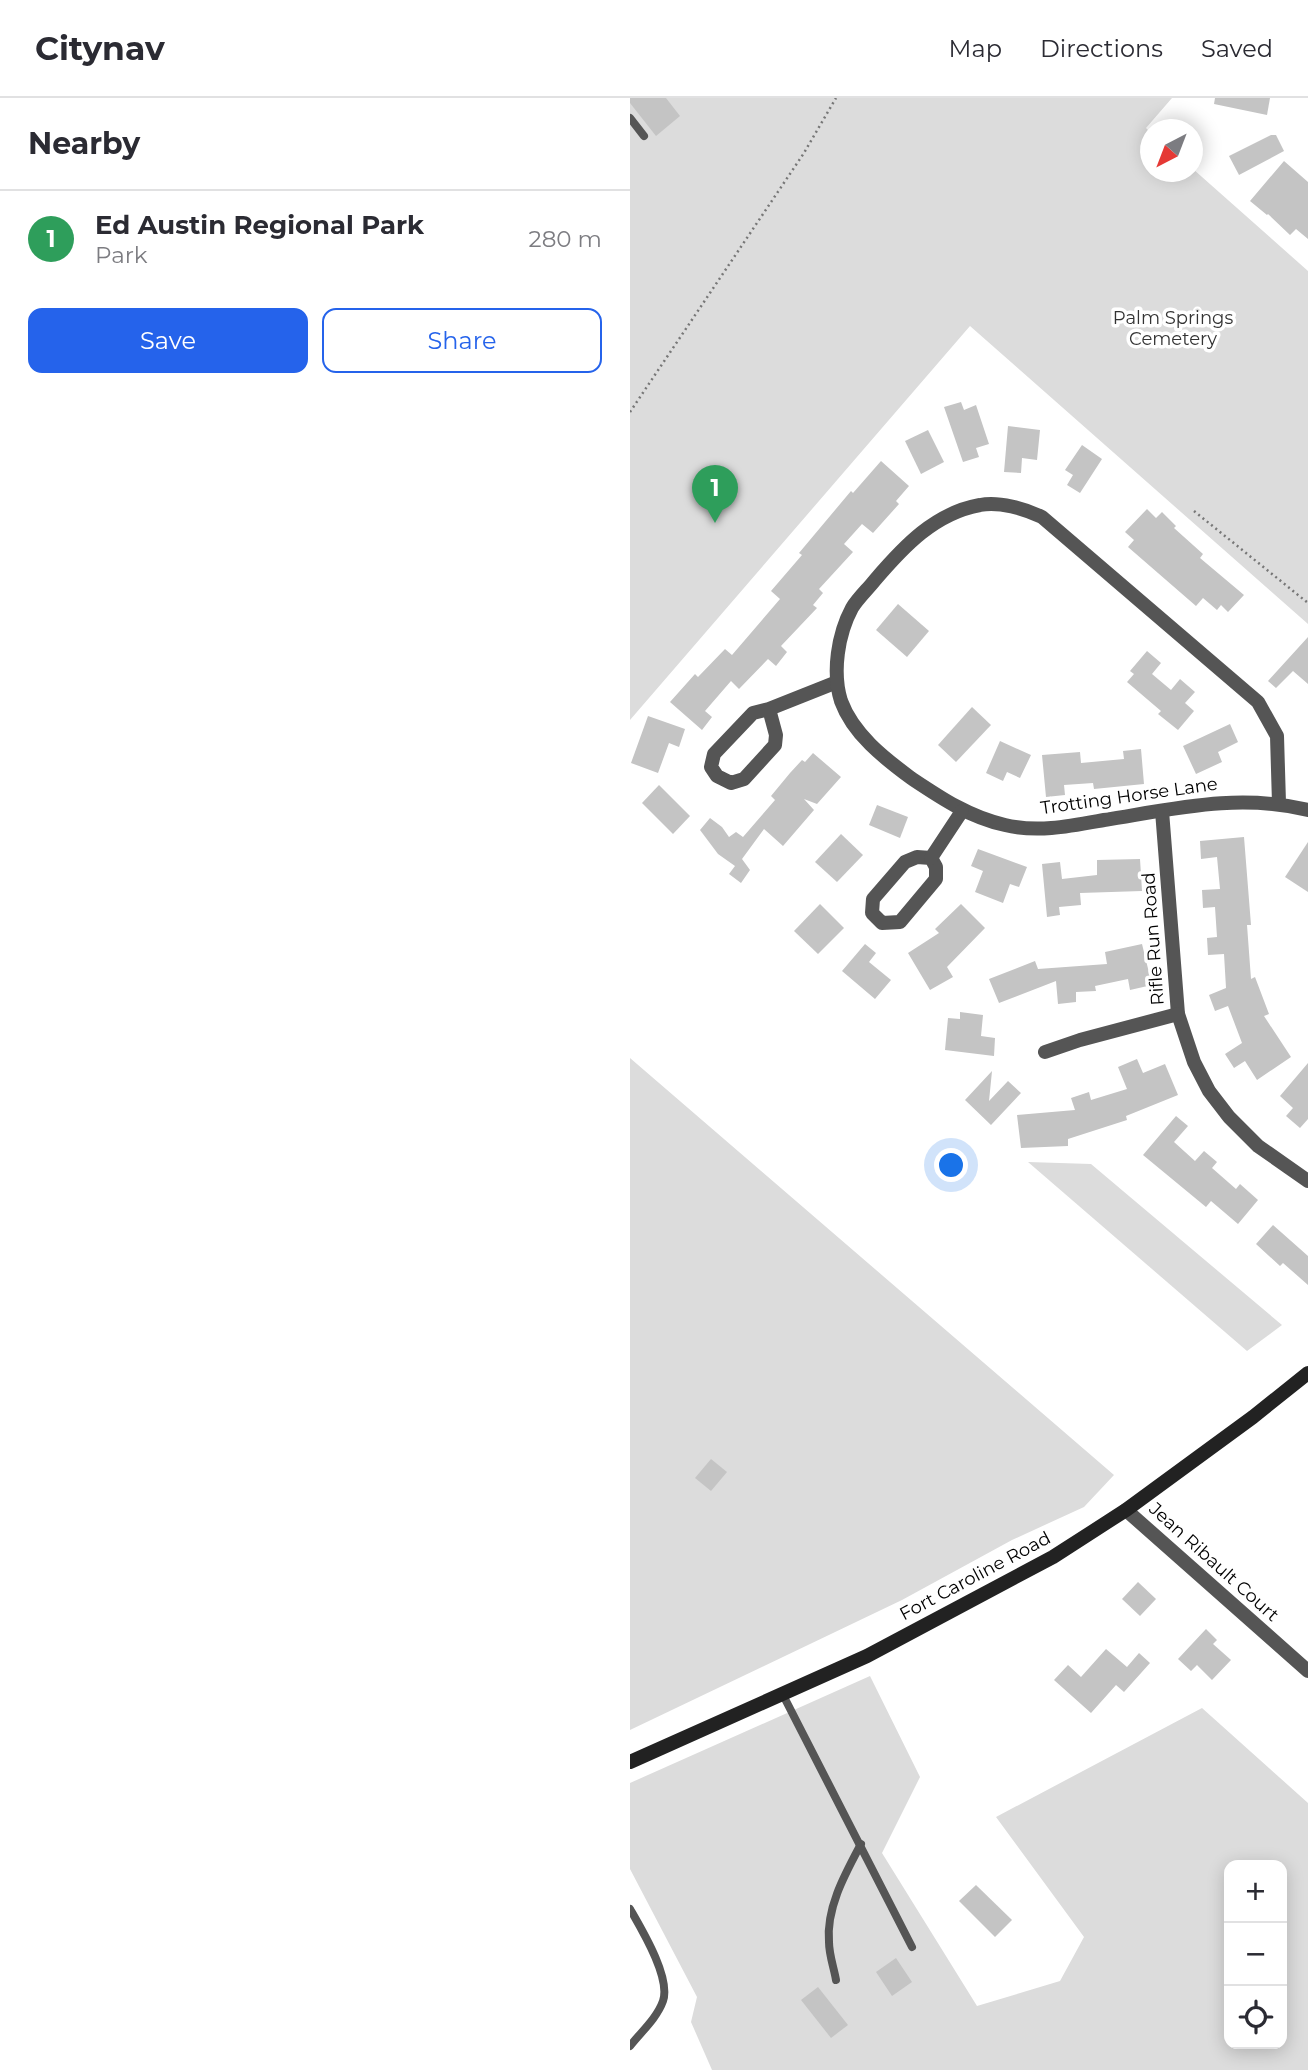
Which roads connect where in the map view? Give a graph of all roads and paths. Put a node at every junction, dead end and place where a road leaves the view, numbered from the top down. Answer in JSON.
{"nodes":[{"id":1,"x":836,"y":98,"type":"edge"},
{"id":2,"x":630,"y":118,"type":"edge"},
{"id":3,"x":644,"y":136,"type":"dead end"},
{"id":4,"x":630,"y":412,"type":"edge"},
{"id":5,"x":1195,"y":511,"type":"dead end"},
{"id":6,"x":1308,"y":603,"type":"edge"},
{"id":7,"x":837,"y":682,"type":"junction"},
{"id":8,"x":769,"y":709,"type":"junction"},
{"id":9,"x":1279,"y":803,"type":"junction"},
{"id":10,"x":1308,"y":810,"type":"edge"},
{"id":11,"x":962,"y":811,"type":"junction"},
{"id":12,"x":1162,"y":811,"type":"junction"},
{"id":13,"x":931,"y":858,"type":"junction"},
{"id":14,"x":1178,"y":1014,"type":"junction"},
{"id":15,"x":1045,"y":1052,"type":"dead end"},
{"id":16,"x":1308,"y":1181,"type":"edge"},
{"id":17,"x":1308,"y":1373,"type":"edge"},
{"id":18,"x":1126,"y":1510,"type":"junction"},
{"id":19,"x":1308,"y":1671,"type":"edge"},
{"id":20,"x":782,"y":1693,"type":"junction"},
{"id":21,"x":630,"y":1762,"type":"edge"},
{"id":22,"x":860,"y":1844,"type":"junction"},
{"id":23,"x":630,"y":1909,"type":"edge"},
{"id":24,"x":912,"y":1947,"type":"dead end"},
{"id":25,"x":836,"y":1980,"type":"dead end"},
{"id":26,"x":630,"y":2046,"type":"edge"}],
"edges":[{"from":1,"to":4,"type":"path"},
{"from":2,"to":3,"type":"lane"},
{"from":5,"to":6,"type":"path"},
{"from":7,"to":8,"type":"street"},
{"from":7,"to":9,"type":"street"},
{"from":7,"to":11,"type":"street","name":"Trotting Horse Lane"},
{"from":8,"to":8,"type":"street"},
{"from":9,"to":10,"type":"street","name":"Trotting Horse Lane"},
{"from":9,"to":12,"type":"street","name":"Trotting Horse Lane"},
{"from":11,"to":12,"type":"street","name":"Trotting Horse Lane"},
{"from":11,"to":13,"type":"street"},
{"from":12,"to":14,"type":"street","name":"Rifle Run Road"},
{"from":13,"to":13,"type":"street"},
{"from":14,"to":15,"type":"street"},
{"from":14,"to":16,"type":"street","name":"Rifle Run Road"},
{"from":17,"to":18,"type":"street","name":"Fort Caroline Road"},
{"from":18,"to":19,"type":"street","name":"Jean Ribault Court"},
{"from":18,"to":20,"type":"street","name":"Fort Caroline Road"},
{"from":20,"to":21,"type":"street","name":"Fort Caroline Road"},
{"from":20,"to":22,"type":"lane"},
{"from":22,"to":24,"type":"lane"},
{"from":22,"to":25,"type":"lane"},
{"from":23,"to":26,"type":"lane"}]}
